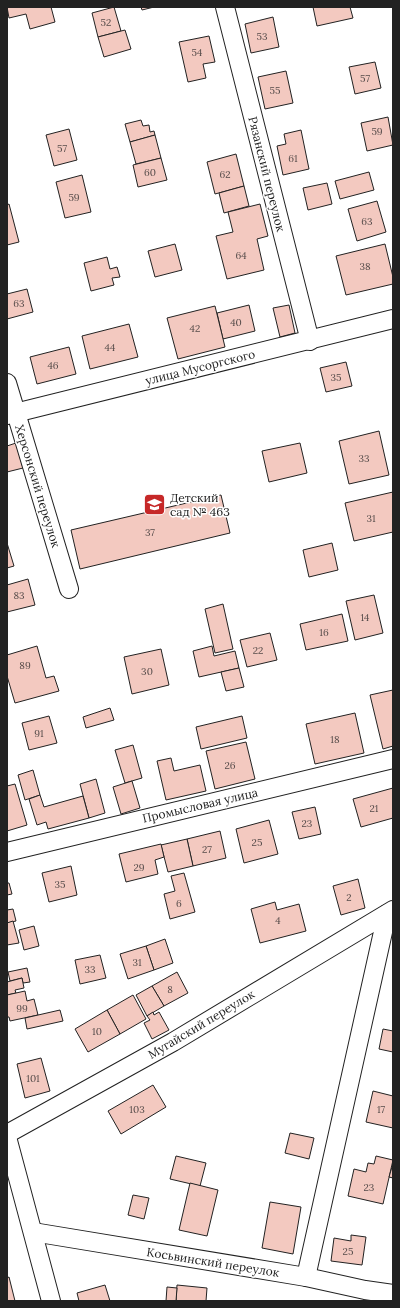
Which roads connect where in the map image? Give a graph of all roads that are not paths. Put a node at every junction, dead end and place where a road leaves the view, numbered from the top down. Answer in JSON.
{"nodes":[{"id":1,"x":225,"y":7,"type":"edge"},
{"id":2,"x":393,"y":319,"type":"edge"},
{"id":3,"x":310,"y":341,"type":"junction"},
{"id":4,"x":7,"y":382,"type":"edge"},
{"id":5,"x":11,"y":414,"type":"edge"},
{"id":6,"x":69,"y":589,"type":"dead end"},
{"id":7,"x":393,"y":759,"type":"edge"},
{"id":8,"x":7,"y":852,"type":"edge"},
{"id":9,"x":390,"y":912,"type":"edge"},
{"id":10,"x":7,"y":1135,"type":"edge"},
{"id":11,"x":33,"y":1232,"type":"junction"},
{"id":12,"x":306,"y":1277,"type":"junction"},
{"id":13,"x":393,"y":1294,"type":"edge"},
{"id":14,"x":51,"y":1301,"type":"edge"}],
"edges":[{"from":1,"to":3,"type":"street","name":"Рязанский переулок"},
{"from":2,"to":3,"type":"street","name":"улица Мусоргского"},
{"from":3,"to":5,"type":"street","name":"улица Мусоргского"},
{"from":4,"to":5,"type":"street","name":"Херсонский переулок"},
{"from":5,"to":6,"type":"street","name":"Херсонский переулок"},
{"from":7,"to":8,"type":"street","name":"Промысловая улица"},
{"from":9,"to":10,"type":"street","name":"Мугайский переулок"},
{"from":9,"to":12,"type":"street"},
{"from":10,"to":11,"type":"street"},
{"from":11,"to":12,"type":"street","name":"Косьвинский переулок"},
{"from":11,"to":14,"type":"street"},
{"from":12,"to":13,"type":"street","name":"Косьвинский переулок"}]}
